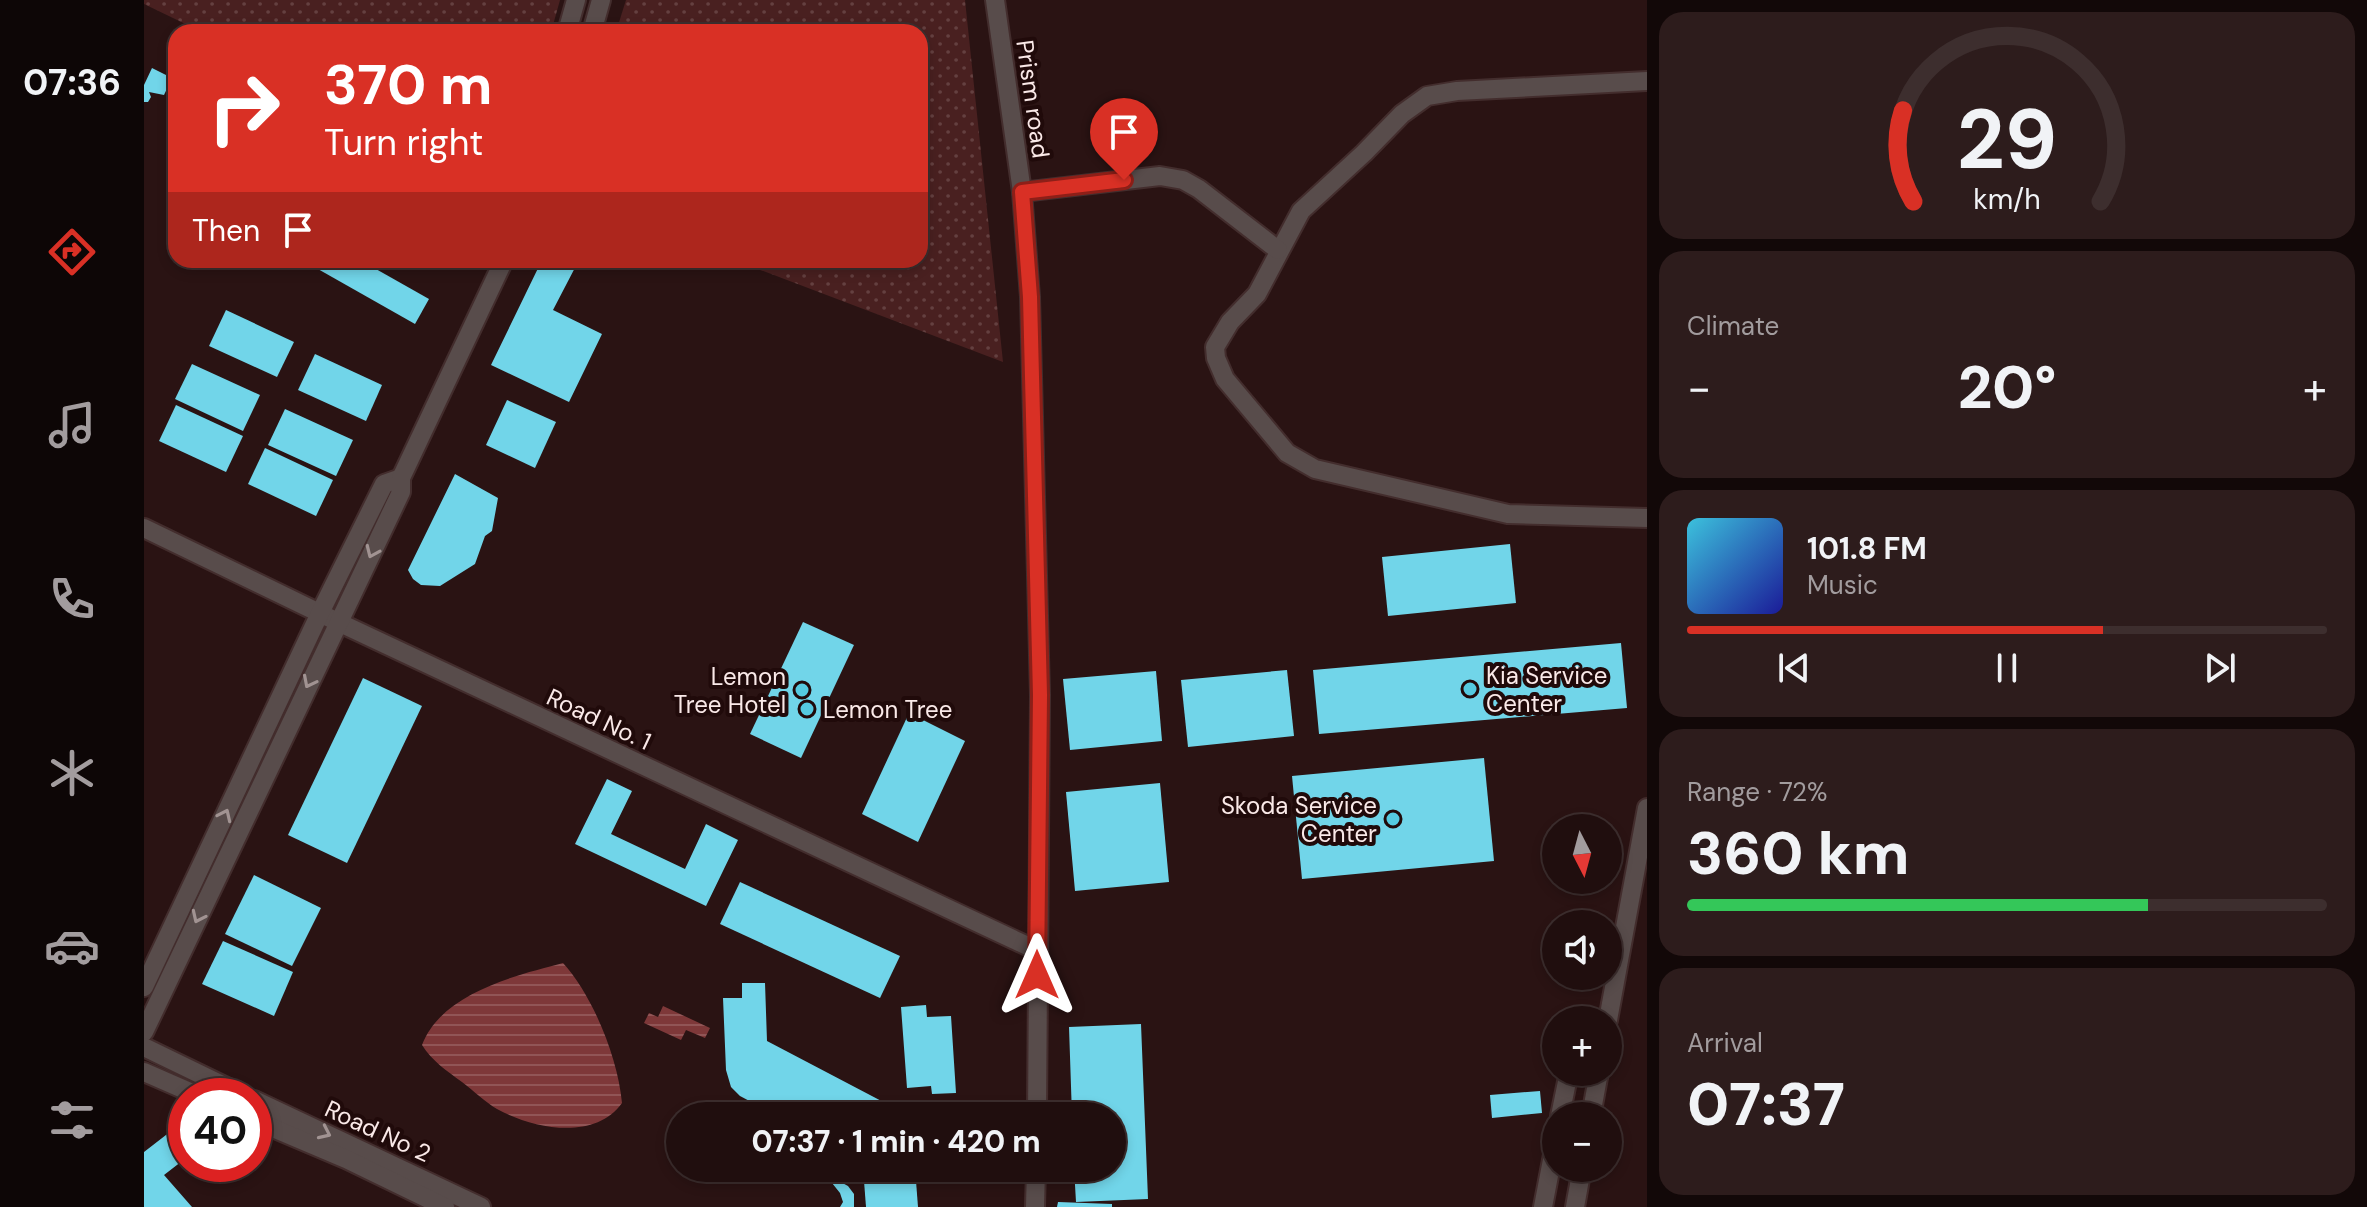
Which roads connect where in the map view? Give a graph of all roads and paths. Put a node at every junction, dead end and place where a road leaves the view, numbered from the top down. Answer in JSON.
{"nodes":[{"id":1,"x":576,"y":0,"type":"edge"},
{"id":2,"x":601,"y":0,"type":"edge"},
{"id":3,"x":995,"y":0,"type":"edge"},
{"id":4,"x":569,"y":24,"type":"edge"},
{"id":5,"x":594,"y":24,"type":"edge"},
{"id":6,"x":1647,"y":81,"type":"edge"},
{"id":7,"x":1022,"y":192,"type":"junction"},
{"id":8,"x":1278,"y":250,"type":"junction"},
{"id":9,"x":500,"y":268,"type":"edge"},
{"id":10,"x":401,"y":478,"type":"junction"},
{"id":11,"x":1647,"y":518,"type":"edge"},
{"id":12,"x":144,"y":528,"type":"edge"},
{"id":13,"x":320,"y":613,"type":"junction"},
{"id":14,"x":340,"y":623,"type":"junction"},
{"id":15,"x":1647,"y":808,"type":"edge"},
{"id":16,"x":1036,"y":950,"type":"junction"},
{"id":17,"x":144,"y":987,"type":"edge"},
{"id":18,"x":1611,"y":1006,"type":"edge"},
{"id":19,"x":144,"y":1032,"type":"edge"},
{"id":20,"x":144,"y":1047,"type":"edge"},
{"id":21,"x":144,"y":1072,"type":"edge"},
{"id":22,"x":208,"y":1078,"type":"edge"},
{"id":23,"x":168,"y":1082,"type":"edge"},
{"id":24,"x":1037,"y":1102,"type":"edge"},
{"id":25,"x":272,"y":1108,"type":"edge"},
{"id":26,"x":272,"y":1128,"type":"edge"},
{"id":27,"x":1036,"y":1182,"type":"edge"},
{"id":28,"x":1548,"y":1182,"type":"edge"},
{"id":29,"x":1579,"y":1182,"type":"edge"},
{"id":30,"x":445,"y":1207,"type":"edge"},
{"id":31,"x":481,"y":1207,"type":"edge"},
{"id":32,"x":1035,"y":1207,"type":"edge"},
{"id":33,"x":1543,"y":1207,"type":"edge"},
{"id":34,"x":1575,"y":1207,"type":"edge"}],
"edges":[{"from":1,"to":4,"type":"street"},
{"from":2,"to":5,"type":"street"},
{"from":3,"to":7,"type":"street","name":"Prism road"},
{"from":6,"to":8,"type":"street"},
{"from":7,"to":8,"type":"street"},
{"from":7,"to":16,"type":"street","name":"Prism road"},
{"from":8,"to":11,"type":"street"},
{"from":9,"to":10,"type":"street"},
{"from":10,"to":13,"type":"street"},
{"from":10,"to":14,"type":"street","one_way":true},
{"from":12,"to":13,"type":"street","name":"Road No. 1"},
{"from":13,"to":14,"type":"street","name":"Road No. 1"},
{"from":17,"to":13,"type":"street","one_way":true},
{"from":14,"to":16,"type":"street","name":"Road No. 1"},
{"from":14,"to":19,"type":"street","one_way":true},
{"from":15,"to":18,"type":"street"},
{"from":16,"to":24,"type":"street","name":"Prism road"},
{"from":20,"to":22,"type":"street"},
{"from":21,"to":23,"type":"street"},
{"from":25,"to":31,"type":"street","name":"Road No 2","one_way":true},
{"from":26,"to":30,"type":"street","name":"Road No 2"},
{"from":27,"to":32,"type":"street"},
{"from":28,"to":33,"type":"street"},
{"from":29,"to":34,"type":"street"}]}
